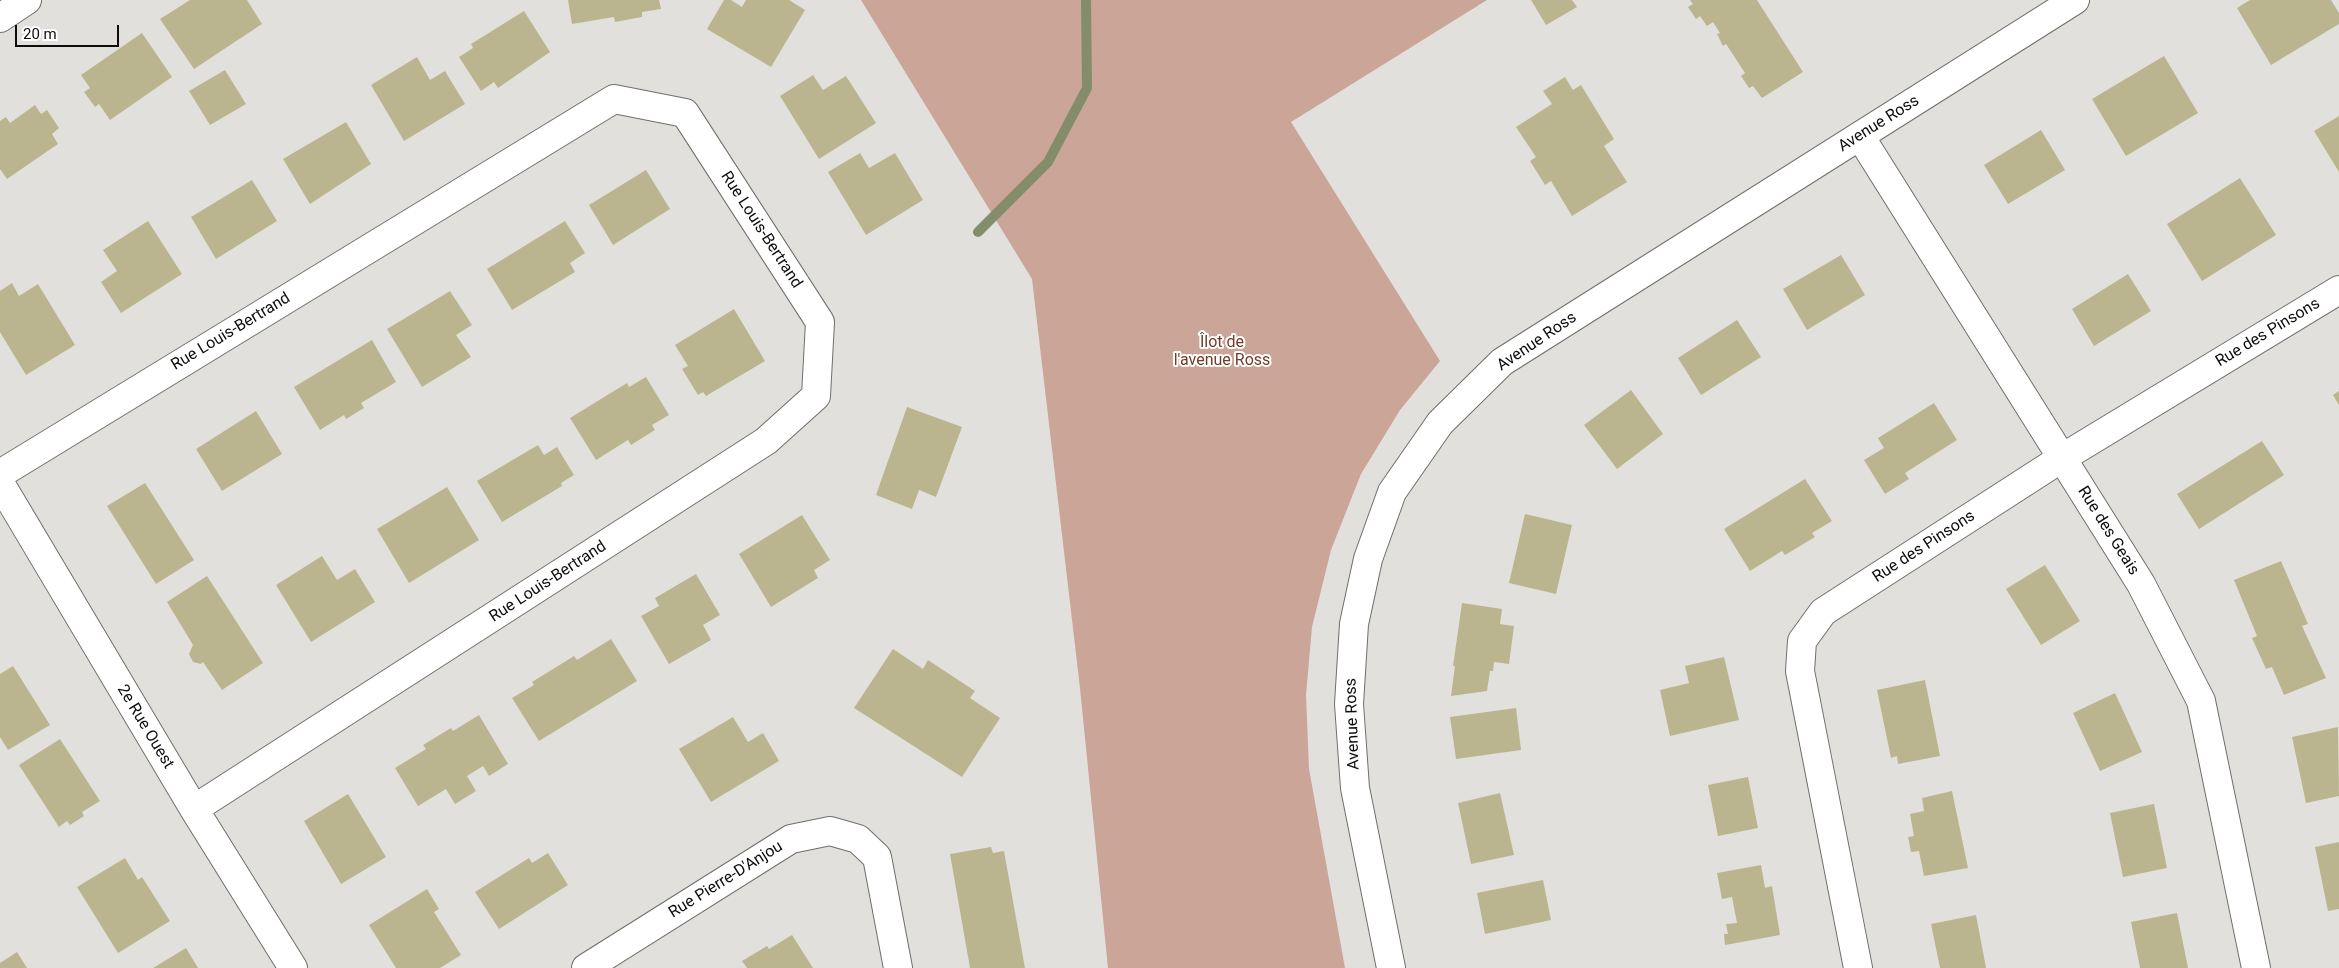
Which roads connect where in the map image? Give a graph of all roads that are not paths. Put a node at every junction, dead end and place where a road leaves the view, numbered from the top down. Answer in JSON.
{"nodes":[{"id":1,"x":27,"y":0,"type":"edge"},
{"id":2,"x":2075,"y":0,"type":"edge"},
{"id":3,"x":0,"y":18,"type":"edge"},
{"id":4,"x":1860,"y":136,"type":"junction"},
{"id":5,"x":2339,"y":290,"type":"edge"},
{"id":6,"x":2062,"y":458,"type":"junction"},
{"id":7,"x":0,"y":474,"type":"edge"},
{"id":8,"x":0,"y":484,"type":"edge"},
{"id":9,"x":194,"y":809,"type":"junction"},
{"id":10,"x":292,"y":968,"type":"edge"},
{"id":11,"x":586,"y":968,"type":"edge"},
{"id":12,"x":898,"y":968,"type":"edge"},
{"id":13,"x":1390,"y":968,"type":"edge"},
{"id":14,"x":1858,"y":968,"type":"edge"},
{"id":15,"x":2256,"y":968,"type":"edge"}],
"edges":[{"from":1,"to":3,"type":"street"},
{"from":2,"to":4,"type":"street","name":"Avenue Ross"},
{"from":4,"to":6,"type":"street","name":"Rue des Geais"},
{"from":4,"to":13,"type":"street","name":"Avenue Ross"},
{"from":5,"to":6,"type":"street","name":"Rue des Pinsons"},
{"from":6,"to":14,"type":"street","name":"Rue des Pinsons"},
{"from":6,"to":15,"type":"street","name":"Rue des Geais"},
{"from":7,"to":9,"type":"street","name":"Rue Louis-Bertrand"},
{"from":8,"to":9,"type":"street","name":"2e Rue Ouest"},
{"from":9,"to":10,"type":"street","name":"2e Rue Ouest"},
{"from":11,"to":12,"type":"street","name":"Rue Pierre-D'Anjou"}]}
